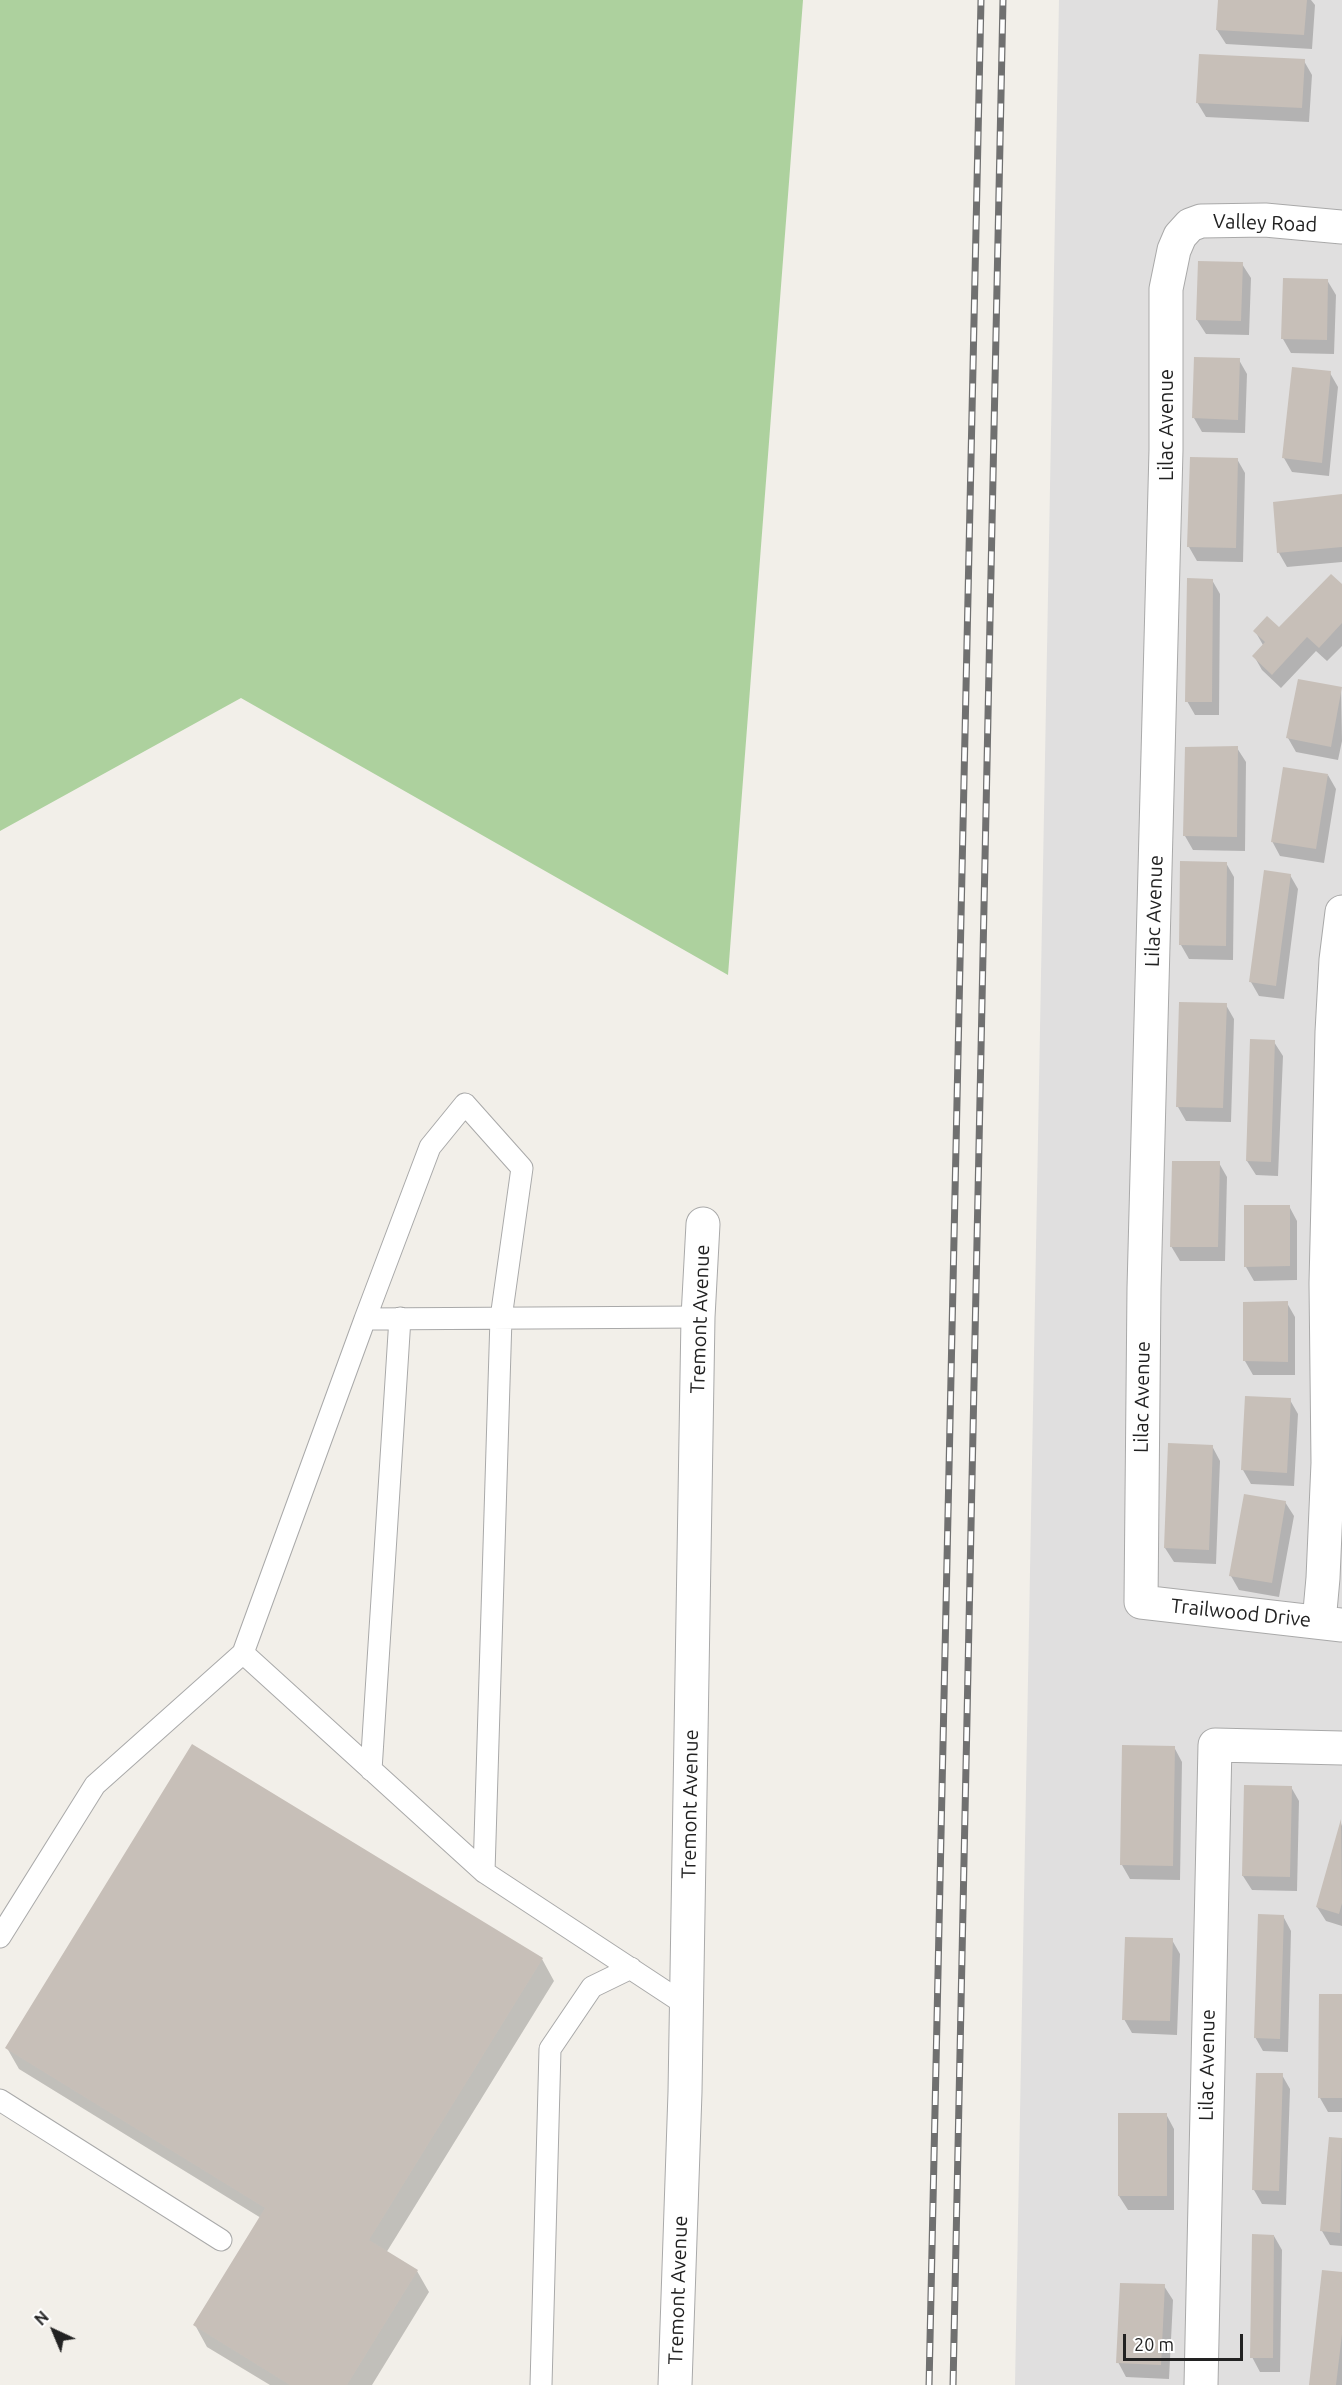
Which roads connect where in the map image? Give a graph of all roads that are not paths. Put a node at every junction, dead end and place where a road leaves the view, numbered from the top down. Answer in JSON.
{"nodes":[{"id":1,"x":1190,"y":225,"type":"joint"},
{"id":2,"x":1342,"y":227,"type":"edge"},
{"id":3,"x":1342,"y":912,"type":"edge"},
{"id":4,"x":704,"y":1224,"type":"dead end"},
{"id":5,"x":698,"y":1317,"type":"junction"},
{"id":6,"x":400,"y":1318,"type":"junction"},
{"id":7,"x":501,"y":1318,"type":"junction"},
{"id":8,"x":365,"y":1319,"type":"junction"},
{"id":9,"x":1141,"y":1602,"type":"joint"},
{"id":10,"x":1330,"y":1623,"type":"edge"},
{"id":11,"x":243,"y":1653,"type":"junction"},
{"id":12,"x":1342,"y":1748,"type":"edge"},
{"id":13,"x":371,"y":1770,"type":"junction"},
{"id":14,"x":484,"y":1872,"type":"junction"},
{"id":15,"x":0,"y":1937,"type":"edge"},
{"id":16,"x":631,"y":1968,"type":"junction"},
{"id":17,"x":686,"y":2005,"type":"junction"},
{"id":18,"x":0,"y":2100,"type":"edge"},
{"id":19,"x":220,"y":2240,"type":"dead end"},
{"id":20,"x":541,"y":2385,"type":"edge"},
{"id":21,"x":675,"y":2385,"type":"edge"},
{"id":22,"x":1201,"y":2385,"type":"edge"}],
"edges":[{"from":1,"to":2,"type":"street","name":"Valley Road"},
{"from":1,"to":9,"type":"street","name":"Lilac Avenue"},
{"from":3,"to":10,"type":"street"},
{"from":4,"to":5,"type":"street","name":"Tremont Avenue"},
{"from":5,"to":7,"type":"lane"},
{"from":5,"to":17,"type":"street","name":"Tremont Avenue"},
{"from":6,"to":7,"type":"lane"},
{"from":6,"to":8,"type":"lane"},
{"from":6,"to":13,"type":"lane"},
{"from":7,"to":8,"type":"lane"},
{"from":7,"to":14,"type":"lane"},
{"from":8,"to":11,"type":"lane"},
{"from":9,"to":10,"type":"street","name":"Trailwood Drive"},
{"from":11,"to":13,"type":"lane"},
{"from":11,"to":15,"type":"lane"},
{"from":12,"to":22,"type":"street","name":"Lilac Avenue"},
{"from":13,"to":14,"type":"lane"},
{"from":14,"to":16,"type":"lane"},
{"from":16,"to":17,"type":"lane"},
{"from":16,"to":20,"type":"lane"},
{"from":17,"to":21,"type":"street","name":"Tremont Avenue"},
{"from":18,"to":19,"type":"lane"}]}
